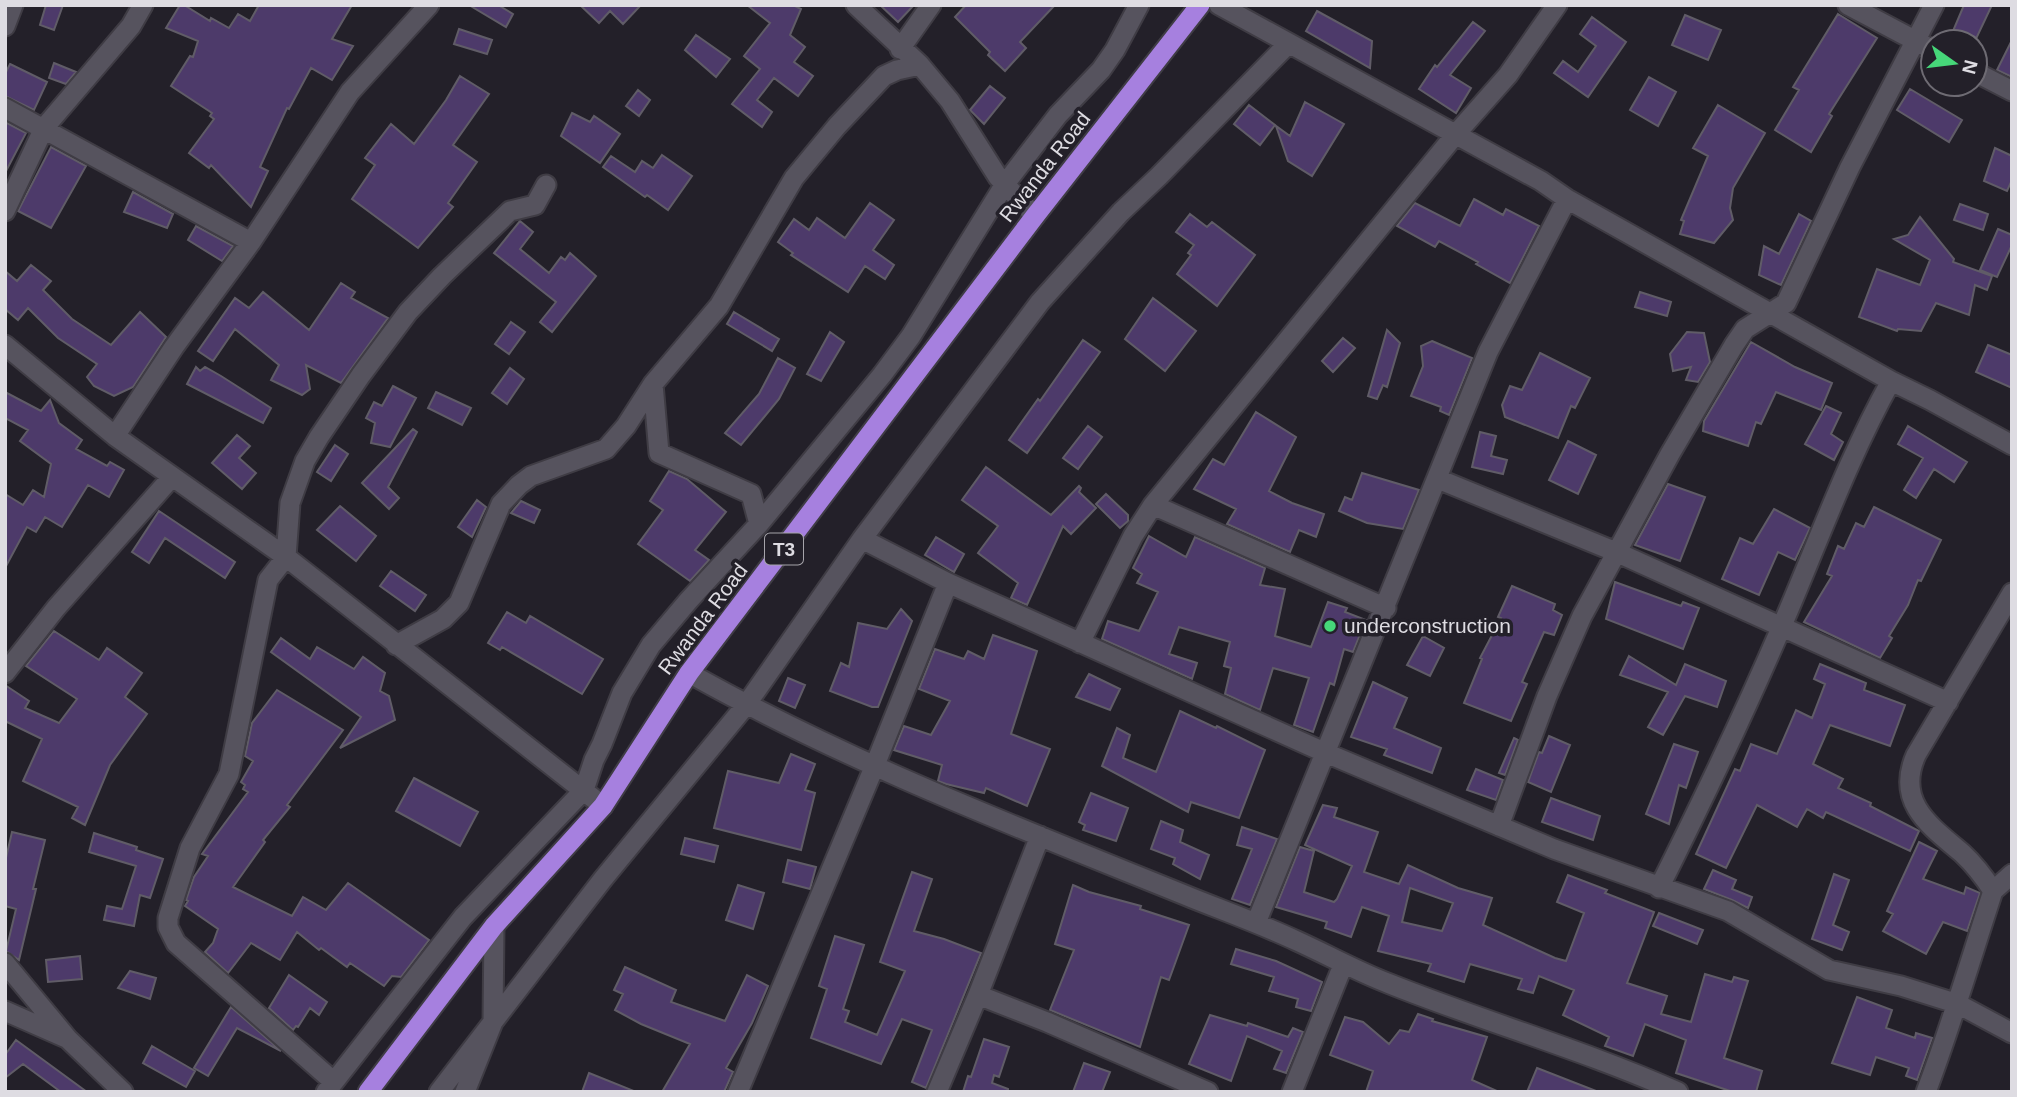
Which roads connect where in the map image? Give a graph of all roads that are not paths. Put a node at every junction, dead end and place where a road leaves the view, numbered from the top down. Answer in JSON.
{"nodes":[{"id":1,"x":13,"y":5,"type":"edge"},
{"id":2,"x":143,"y":5,"type":"edge"},
{"id":3,"x":429,"y":5,"type":"edge"},
{"id":4,"x":856,"y":5,"type":"edge"},
{"id":5,"x":931,"y":5,"type":"edge"},
{"id":6,"x":1139,"y":5,"type":"edge"},
{"id":7,"x":1200,"y":5,"type":"edge"},
{"id":8,"x":1219,"y":5,"type":"edge"},
{"id":9,"x":1557,"y":5,"type":"edge"},
{"id":10,"x":1848,"y":5,"type":"edge"},
{"id":11,"x":1934,"y":5,"type":"edge"},
{"id":12,"x":5,"y":26,"type":"edge"},
{"id":13,"x":1914,"y":41,"type":"junction"},
{"id":14,"x":1919,"y":43,"type":"edge"},
{"id":15,"x":1288,"y":44,"type":"junction"},
{"id":16,"x":901,"y":49,"type":"junction"},
{"id":17,"x":920,"y":65,"type":"junction"},
{"id":18,"x":1989,"y":79,"type":"edge"},
{"id":19,"x":2012,"y":91,"type":"edge"},
{"id":20,"x":5,"y":108,"type":"edge"},
{"id":21,"x":44,"y":128,"type":"junction"},
{"id":22,"x":1455,"y":135,"type":"junction"},
{"id":23,"x":1005,"y":184,"type":"junction"},
{"id":24,"x":547,"y":185,"type":"dead end"},
{"id":25,"x":1567,"y":199,"type":"junction"},
{"id":26,"x":5,"y":211,"type":"edge"},
{"id":27,"x":1035,"y":216,"type":"junction"},
{"id":28,"x":251,"y":242,"type":"junction"},
{"id":29,"x":1771,"y":313,"type":"junction"},
{"id":30,"x":5,"y":345,"type":"edge"},
{"id":31,"x":1891,"y":381,"type":"junction"},
{"id":32,"x":653,"y":384,"type":"junction"},
{"id":33,"x":116,"y":436,"type":"junction"},
{"id":34,"x":2012,"y":445,"type":"edge"},
{"id":35,"x":171,"y":478,"type":"junction"},
{"id":36,"x":1438,"y":479,"type":"junction"},
{"id":37,"x":1153,"y":505,"type":"junction"},
{"id":38,"x":759,"y":524,"type":"junction"},
{"id":39,"x":862,"y":539,"type":"junction"},
{"id":40,"x":1616,"y":552,"type":"junction"},
{"id":41,"x":286,"y":557,"type":"junction"},
{"id":42,"x":948,"y":583,"type":"junction"},
{"id":43,"x":2012,"y":593,"type":"edge"},
{"id":44,"x":1386,"y":608,"type":"junction"},
{"id":45,"x":1782,"y":627,"type":"junction"},
{"id":46,"x":1080,"y":643,"type":"junction"},
{"id":47,"x":396,"y":645,"type":"junction"},
{"id":48,"x":5,"y":673,"type":"edge"},
{"id":49,"x":689,"y":673,"type":"junction"},
{"id":50,"x":1948,"y":702,"type":"junction"},
{"id":51,"x":746,"y":705,"type":"junction"},
{"id":52,"x":1326,"y":753,"type":"junction"},
{"id":53,"x":875,"y":765,"type":"junction"},
{"id":54,"x":584,"y":790,"type":"junction"},
{"id":55,"x":603,"y":806,"type":"junction"},
{"id":56,"x":1499,"y":826,"type":"junction"},
{"id":57,"x":1040,"y":836,"type":"junction"},
{"id":58,"x":2012,"y":874,"type":"edge"},
{"id":59,"x":1659,"y":888,"type":"junction"},
{"id":60,"x":1993,"y":891,"type":"junction"},
{"id":61,"x":1256,"y":923,"type":"junction"},
{"id":62,"x":494,"y":926,"type":"junction"},
{"id":63,"x":5,"y":962,"type":"edge"},
{"id":64,"x":1343,"y":965,"type":"junction"},
{"id":65,"x":978,"y":995,"type":"junction"},
{"id":66,"x":1958,"y":1004,"type":"junction"},
{"id":67,"x":5,"y":1011,"type":"edge"},
{"id":68,"x":493,"y":1022,"type":"junction"},
{"id":69,"x":2012,"y":1033,"type":"edge"},
{"id":70,"x":68,"y":1039,"type":"junction"},
{"id":71,"x":330,"y":1087,"type":"edge"},
{"id":72,"x":123,"y":1092,"type":"edge"},
{"id":73,"x":368,"y":1092,"type":"edge"},
{"id":74,"x":439,"y":1092,"type":"edge"},
{"id":75,"x":465,"y":1092,"type":"edge"},
{"id":76,"x":738,"y":1092,"type":"edge"},
{"id":77,"x":937,"y":1092,"type":"edge"},
{"id":78,"x":1208,"y":1092,"type":"edge"},
{"id":79,"x":1292,"y":1092,"type":"edge"},
{"id":80,"x":1678,"y":1092,"type":"edge"},
{"id":81,"x":1926,"y":1092,"type":"edge"}],
"edges":[{"from":1,"to":12,"type":"street"},
{"from":2,"to":21,"type":"street"},
{"from":3,"to":28,"type":"street"},
{"from":4,"to":16,"type":"street"},
{"from":5,"to":16,"type":"street"},
{"from":6,"to":23,"type":"street"},
{"from":7,"to":27,"type":"highway","name":"Rwanda Road","number":"T3"},
{"from":8,"to":15,"type":"street"},
{"from":9,"to":22,"type":"street"},
{"from":10,"to":13,"type":"street"},
{"from":11,"to":13,"type":"street"},
{"from":13,"to":14,"type":"street"},
{"from":13,"to":29,"type":"street"},
{"from":15,"to":22,"type":"street"},
{"from":15,"to":39,"type":"street"},
{"from":16,"to":17,"type":"street"},
{"from":17,"to":23,"type":"street"},
{"from":17,"to":32,"type":"street"},
{"from":18,"to":19,"type":"street"},
{"from":20,"to":21,"type":"street"},
{"from":21,"to":26,"type":"street"},
{"from":21,"to":28,"type":"street"},
{"from":22,"to":25,"type":"street"},
{"from":22,"to":37,"type":"street"},
{"from":23,"to":27,"type":"street"},
{"from":23,"to":38,"type":"street"},
{"from":24,"to":41,"type":"street"},
{"from":25,"to":29,"type":"street"},
{"from":25,"to":36,"type":"street"},
{"from":27,"to":49,"type":"highway","name":"Rwanda Road","number":"T3"},
{"from":28,"to":33,"type":"street"},
{"from":29,"to":31,"type":"street"},
{"from":29,"to":40,"type":"street"},
{"from":30,"to":33,"type":"street"},
{"from":31,"to":34,"type":"street"},
{"from":31,"to":45,"type":"street"},
{"from":32,"to":38,"type":"street"},
{"from":32,"to":47,"type":"street"},
{"from":33,"to":35,"type":"street"},
{"from":35,"to":41,"type":"street"},
{"from":35,"to":48,"type":"street"},
{"from":36,"to":40,"type":"street"},
{"from":36,"to":44,"type":"street"},
{"from":37,"to":44,"type":"street"},
{"from":37,"to":46,"type":"street"},
{"from":38,"to":54,"type":"street"},
{"from":39,"to":42,"type":"street"},
{"from":39,"to":51,"type":"street"},
{"from":40,"to":45,"type":"street"},
{"from":40,"to":56,"type":"street"},
{"from":41,"to":47,"type":"street"},
{"from":41,"to":71,"type":"street"},
{"from":42,"to":46,"type":"street"},
{"from":42,"to":53,"type":"street"},
{"from":43,"to":50,"type":"street"},
{"from":44,"to":52,"type":"street"},
{"from":45,"to":50,"type":"street"},
{"from":45,"to":59,"type":"street"},
{"from":46,"to":52,"type":"street"},
{"from":47,"to":54,"type":"street"},
{"from":49,"to":51,"type":"street"},
{"from":49,"to":55,"type":"highway","name":"Rwanda Road","number":"T3"},
{"from":50,"to":60,"type":"street"},
{"from":51,"to":53,"type":"street"},
{"from":51,"to":68,"type":"street"},
{"from":52,"to":56,"type":"street"},
{"from":52,"to":61,"type":"street"},
{"from":53,"to":57,"type":"street"},
{"from":53,"to":76,"type":"street"},
{"from":54,"to":55,"type":"street"},
{"from":54,"to":71,"type":"street"},
{"from":55,"to":62,"type":"highway","name":"Rwanda Road","number":"T3"},
{"from":56,"to":59,"type":"street"},
{"from":57,"to":61,"type":"street"},
{"from":57,"to":65,"type":"street"},
{"from":58,"to":60,"type":"street"},
{"from":59,"to":66,"type":"street"},
{"from":60,"to":66,"type":"street"},
{"from":61,"to":64,"type":"street"},
{"from":62,"to":68,"type":"street"},
{"from":62,"to":73,"type":"highway","name":"Rwanda Road","number":"T3"},
{"from":63,"to":70,"type":"street"},
{"from":64,"to":79,"type":"street"},
{"from":64,"to":80,"type":"street"},
{"from":65,"to":77,"type":"street"},
{"from":65,"to":78,"type":"street"},
{"from":66,"to":69,"type":"street"},
{"from":66,"to":81,"type":"street"},
{"from":67,"to":70,"type":"street"},
{"from":68,"to":74,"type":"street"},
{"from":68,"to":75,"type":"street"},
{"from":70,"to":72,"type":"street"}]}
